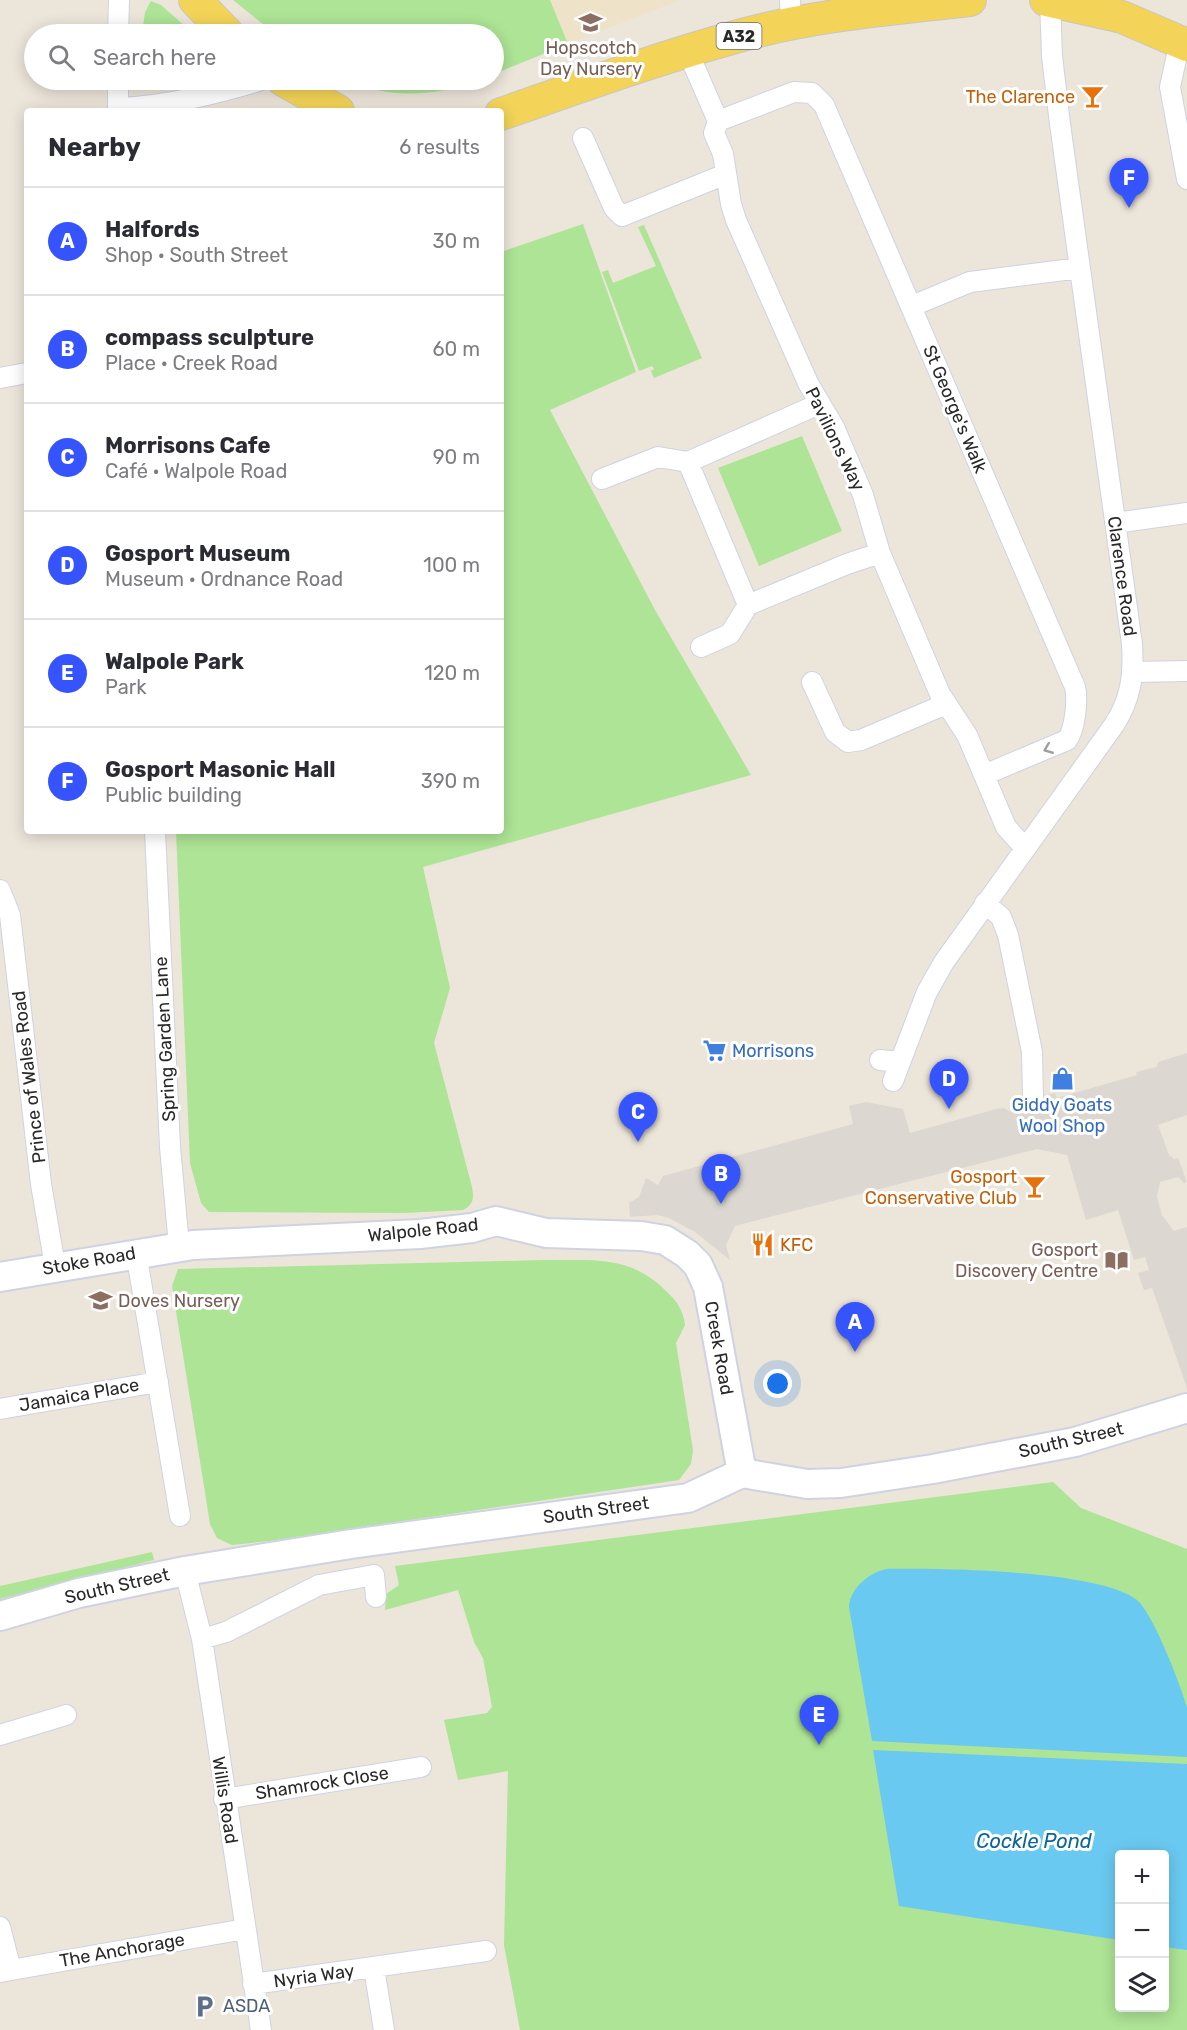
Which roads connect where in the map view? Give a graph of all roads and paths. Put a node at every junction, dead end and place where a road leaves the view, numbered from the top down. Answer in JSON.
{"nodes":[{"id":1,"x":119,"y":0,"type":"edge"},
{"id":2,"x":195,"y":0,"type":"edge"},
{"id":3,"x":970,"y":0,"type":"edge"},
{"id":4,"x":1046,"y":0,"type":"edge"},
{"id":5,"x":1050,"y":1,"type":"edge"},
{"id":6,"x":1126,"y":9,"type":"edge"},
{"id":7,"x":791,"y":12,"type":"edge"},
{"id":8,"x":118,"y":24,"type":"edge"},
{"id":9,"x":218,"y":24,"type":"edge"},
{"id":10,"x":1183,"y":43,"type":"edge"},
{"id":11,"x":687,"y":50,"type":"junction"},
{"id":12,"x":118,"y":90,"type":"edge"},
{"id":13,"x":221,"y":90,"type":"edge"},
{"id":14,"x":301,"y":90,"type":"edge"},
{"id":15,"x":118,"y":108,"type":"edge"},
{"id":16,"x":126,"y":108,"type":"edge"},
{"id":17,"x":333,"y":108,"type":"edge"},
{"id":18,"x":504,"y":113,"type":"edge"},
{"id":19,"x":718,"y":121,"type":"junction"},
{"id":20,"x":584,"y":138,"type":"dead end"},
{"id":21,"x":726,"y":174,"type":"junction"},
{"id":22,"x":1187,"y":179,"type":"edge"},
{"id":23,"x":1080,"y":268,"type":"junction"},
{"id":24,"x":912,"y":306,"type":"junction"},
{"id":25,"x":24,"y":374,"type":"edge"},
{"id":26,"x":0,"y":378,"type":"edge"},
{"id":27,"x":819,"y":404,"type":"junction"},
{"id":28,"x":688,"y":462,"type":"junction"},
{"id":29,"x":602,"y":479,"type":"dead end"},
{"id":30,"x":1187,"y":513,"type":"edge"},
{"id":31,"x":1115,"y":523,"type":"junction"},
{"id":32,"x":880,"y":553,"type":"junction"},
{"id":33,"x":748,"y":605,"type":"junction"},
{"id":34,"x":701,"y":647,"type":"dead end"},
{"id":35,"x":1187,"y":671,"type":"edge"},
{"id":36,"x":1133,"y":672,"type":"junction"},
{"id":37,"x":812,"y":682,"type":"dead end"},
{"id":38,"x":946,"y":704,"type":"junction"},
{"id":39,"x":986,"y":780,"type":"junction"},
{"id":40,"x":156,"y":834,"type":"edge"},
{"id":41,"x":1025,"y":848,"type":"junction"},
{"id":42,"x":0,"y":890,"type":"edge"},
{"id":43,"x":985,"y":903,"type":"junction"},
{"id":44,"x":879,"y":1060,"type":"dead end"},
{"id":45,"x":900,"y":1062,"type":"junction"},
{"id":46,"x":893,"y":1081,"type":"dead end"},
{"id":47,"x":1033,"y":1098,"type":"dead end"},
{"id":48,"x":665,"y":1240,"type":"joint"},
{"id":49,"x":179,"y":1246,"type":"junction"},
{"id":50,"x":136,"y":1252,"type":"junction"},
{"id":51,"x":55,"y":1266,"type":"junction"},
{"id":52,"x":0,"y":1277,"type":"edge"},
{"id":53,"x":158,"y":1382,"type":"junction"},
{"id":54,"x":0,"y":1406,"type":"edge"},
{"id":55,"x":1187,"y":1408,"type":"edge"},
{"id":56,"x":742,"y":1473,"type":"junction"},
{"id":57,"x":180,"y":1516,"type":"dead end"},
{"id":58,"x":185,"y":1571,"type":"junction"},
{"id":59,"x":376,"y":1598,"type":"dead end"},
{"id":60,"x":0,"y":1616,"type":"edge"},
{"id":61,"x":202,"y":1639,"type":"junction"},
{"id":62,"x":58,"y":1721,"type":"dead end"},
{"id":63,"x":0,"y":1735,"type":"edge"},
{"id":64,"x":421,"y":1767,"type":"dead end"},
{"id":65,"x":224,"y":1799,"type":"junction"},
{"id":66,"x":0,"y":1927,"type":"edge"},
{"id":67,"x":245,"y":1929,"type":"junction"},
{"id":68,"x":486,"y":1952,"type":"dead end"},
{"id":69,"x":374,"y":1968,"type":"junction"},
{"id":70,"x":5,"y":1971,"type":"edge"},
{"id":71,"x":253,"y":1984,"type":"junction"},
{"id":72,"x":261,"y":2030,"type":"edge"},
{"id":73,"x":379,"y":2030,"type":"edge"}],
"edges":[{"from":1,"to":8,"type":"street"},
{"from":2,"to":9,"type":"main road"},
{"from":3,"to":7,"type":"main road","number":"A32"},
{"from":4,"to":5,"type":"main road"},
{"from":5,"to":6,"type":"main road"},
{"from":5,"to":23,"type":"street","name":"Clarence Road"},
{"from":6,"to":10,"type":"main road"},
{"from":7,"to":11,"type":"main road","number":"A32"},
{"from":10,"to":22,"type":"street"},
{"from":11,"to":18,"type":"main road","number":"A32"},
{"from":11,"to":19,"type":"street","name":"Pavilions Way"},
{"from":12,"to":15,"type":"street"},
{"from":13,"to":16,"type":"street"},
{"from":14,"to":17,"type":"main road"},
{"from":19,"to":21,"type":"street","name":"Pavilions Way"},
{"from":19,"to":24,"type":"street","name":"St George's Walk"},
{"from":20,"to":21,"type":"street"},
{"from":21,"to":27,"type":"street","name":"Pavilions Way"},
{"from":23,"to":24,"type":"street"},
{"from":23,"to":31,"type":"street","name":"Clarence Road"},
{"from":24,"to":39,"type":"street","name":"St George's Walk","one_way":true},
{"from":25,"to":26,"type":"street"},
{"from":27,"to":28,"type":"street"},
{"from":27,"to":32,"type":"street","name":"Pavilions Way"},
{"from":28,"to":29,"type":"street"},
{"from":28,"to":33,"type":"street"},
{"from":30,"to":31,"type":"street"},
{"from":31,"to":36,"type":"street","name":"Clarence Road"},
{"from":32,"to":33,"type":"street"},
{"from":32,"to":38,"type":"street","name":"Pavilions Way"},
{"from":33,"to":34,"type":"street"},
{"from":35,"to":36,"type":"street"},
{"from":36,"to":41,"type":"street","name":"Clarence Road"},
{"from":37,"to":38,"type":"street"},
{"from":38,"to":39,"type":"street","name":"Pavilions Way"},
{"from":39,"to":41,"type":"street","name":"Pavilions Way"},
{"from":40,"to":49,"type":"street","name":"Spring Garden Lane"},
{"from":41,"to":43,"type":"street","name":"Clarence Road"},
{"from":42,"to":51,"type":"street","name":"Prince of Wales Road"},
{"from":43,"to":45,"type":"street","name":"Clarence Road"},
{"from":43,"to":47,"type":"street"},
{"from":44,"to":45,"type":"street"},
{"from":45,"to":46,"type":"street","name":"Clarence Road"},
{"from":48,"to":49,"type":"main road","name":"Walpole Road"},
{"from":48,"to":56,"type":"main road","name":"Creek Road"},
{"from":49,"to":50,"type":"main road","name":"Stoke Road"},
{"from":50,"to":51,"type":"main road","name":"Stoke Road"},
{"from":50,"to":53,"type":"street"},
{"from":51,"to":52,"type":"main road","name":"Stoke Road"},
{"from":53,"to":54,"type":"street","name":"Jamaica Place"},
{"from":53,"to":57,"type":"street"},
{"from":55,"to":56,"type":"main road","name":"South Street"},
{"from":56,"to":58,"type":"main road","name":"South Street"},
{"from":58,"to":60,"type":"main road","name":"South Street"},
{"from":58,"to":61,"type":"street","name":"Willis Road"},
{"from":59,"to":61,"type":"street"},
{"from":61,"to":65,"type":"street","name":"Willis Road"},
{"from":62,"to":63,"type":"street"},
{"from":64,"to":65,"type":"street","name":"Shamrock Close"},
{"from":65,"to":67,"type":"street","name":"Willis Road"},
{"from":66,"to":70,"type":"street"},
{"from":67,"to":70,"type":"street","name":"The Anchorage"},
{"from":67,"to":71,"type":"street","name":"Willis Road"},
{"from":68,"to":69,"type":"street","name":"Nyria Way"},
{"from":69,"to":71,"type":"street","name":"Nyria Way"},
{"from":69,"to":73,"type":"street","name":"Nyria Way"},
{"from":71,"to":72,"type":"street","name":"Willis Road"}]}
